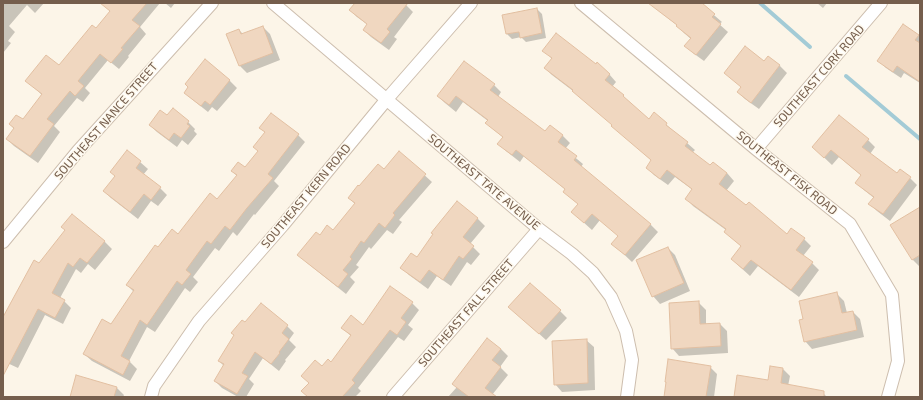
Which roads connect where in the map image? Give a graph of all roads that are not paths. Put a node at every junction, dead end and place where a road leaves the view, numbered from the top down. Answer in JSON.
{"nodes":[{"id":1,"x":212,"y":3,"type":"edge"},
{"id":2,"x":273,"y":3,"type":"edge"},
{"id":3,"x":471,"y":3,"type":"edge"},
{"id":4,"x":581,"y":3,"type":"edge"},
{"id":5,"x":882,"y":3,"type":"edge"},
{"id":6,"x":386,"y":99,"type":"junction"},
{"id":7,"x":756,"y":149,"type":"junction"},
{"id":8,"x":539,"y":229,"type":"junction"},
{"id":9,"x":3,"y":242,"type":"edge"},
{"id":10,"x":151,"y":397,"type":"edge"},
{"id":11,"x":393,"y":397,"type":"edge"},
{"id":12,"x":626,"y":397,"type":"edge"},
{"id":13,"x":888,"y":397,"type":"edge"}],
"edges":[{"from":1,"to":9,"type":"street","name":"SOUTHEAST NANCE STREET"},
{"from":2,"to":6,"type":"street","name":"SOUTHEAST TATE AVENUE"},
{"from":3,"to":6,"type":"street","name":"SOUTHEAST KERN ROAD"},
{"from":4,"to":7,"type":"street","name":"SOUTHEAST FISK ROAD"},
{"from":5,"to":7,"type":"street","name":"SOUTHEAST CORK ROAD"},
{"from":6,"to":8,"type":"street","name":"SOUTHEAST TATE AVENUE"},
{"from":6,"to":10,"type":"street","name":"SOUTHEAST KERN ROAD"},
{"from":7,"to":13,"type":"street","name":"SOUTHEAST FISK ROAD"},
{"from":8,"to":11,"type":"street","name":"SOUTHEAST FALL STREET"},
{"from":8,"to":12,"type":"street","name":"SOUTHEAST TATE AVENUE"}]}
